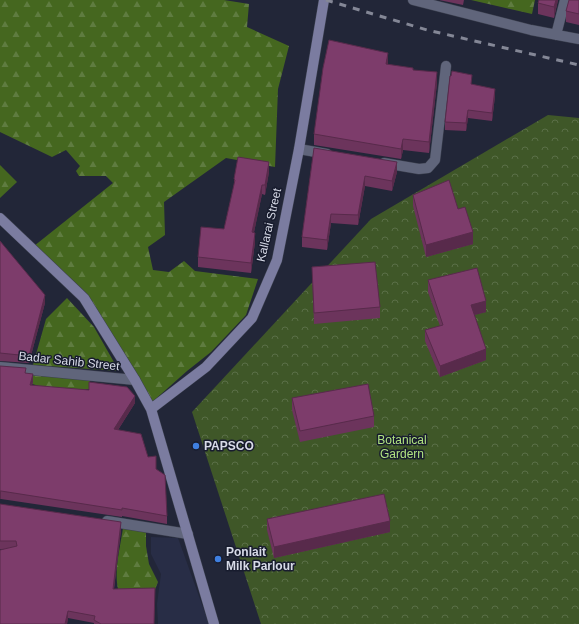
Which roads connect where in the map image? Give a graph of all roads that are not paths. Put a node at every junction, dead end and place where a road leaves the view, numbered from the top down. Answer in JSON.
{"nodes":[{"id":1,"x":324,"y":0,"type":"edge"},
{"id":2,"x":413,"y":0,"type":"edge"},
{"id":3,"x":565,"y":0,"type":"edge"},
{"id":4,"x":556,"y":35,"type":"junction"},
{"id":5,"x":579,"y":39,"type":"edge"},
{"id":6,"x":446,"y":66,"type":"dead end"},
{"id":7,"x":300,"y":149,"type":"junction"},
{"id":8,"x":337,"y":156,"type":"edge"},
{"id":9,"x":374,"y":162,"type":"edge"},
{"id":10,"x":0,"y":218,"type":"edge"},
{"id":11,"x":0,"y":367,"type":"edge"},
{"id":12,"x":135,"y":380,"type":"junction"},
{"id":13,"x":151,"y":409,"type":"junction"},
{"id":14,"x":94,"y":519,"type":"edge"},
{"id":15,"x":188,"y":534,"type":"junction"},
{"id":16,"x":214,"y":624,"type":"edge"}],
"edges":[{"from":1,"to":7,"type":"main road","name":"Kallarai Street"},
{"from":2,"to":4,"type":"street"},
{"from":3,"to":4,"type":"street"},
{"from":4,"to":5,"type":"street"},
{"from":6,"to":9,"type":"street"},
{"from":7,"to":8,"type":"street"},
{"from":7,"to":13,"type":"main road","name":"Kallarai Street"},
{"from":10,"to":12,"type":"main road"},
{"from":11,"to":12,"type":"street","name":"Badar Sahib Street"},
{"from":12,"to":13,"type":"main road"},
{"from":13,"to":15,"type":"main road"},
{"from":14,"to":15,"type":"street"},
{"from":15,"to":16,"type":"main road"}]}
